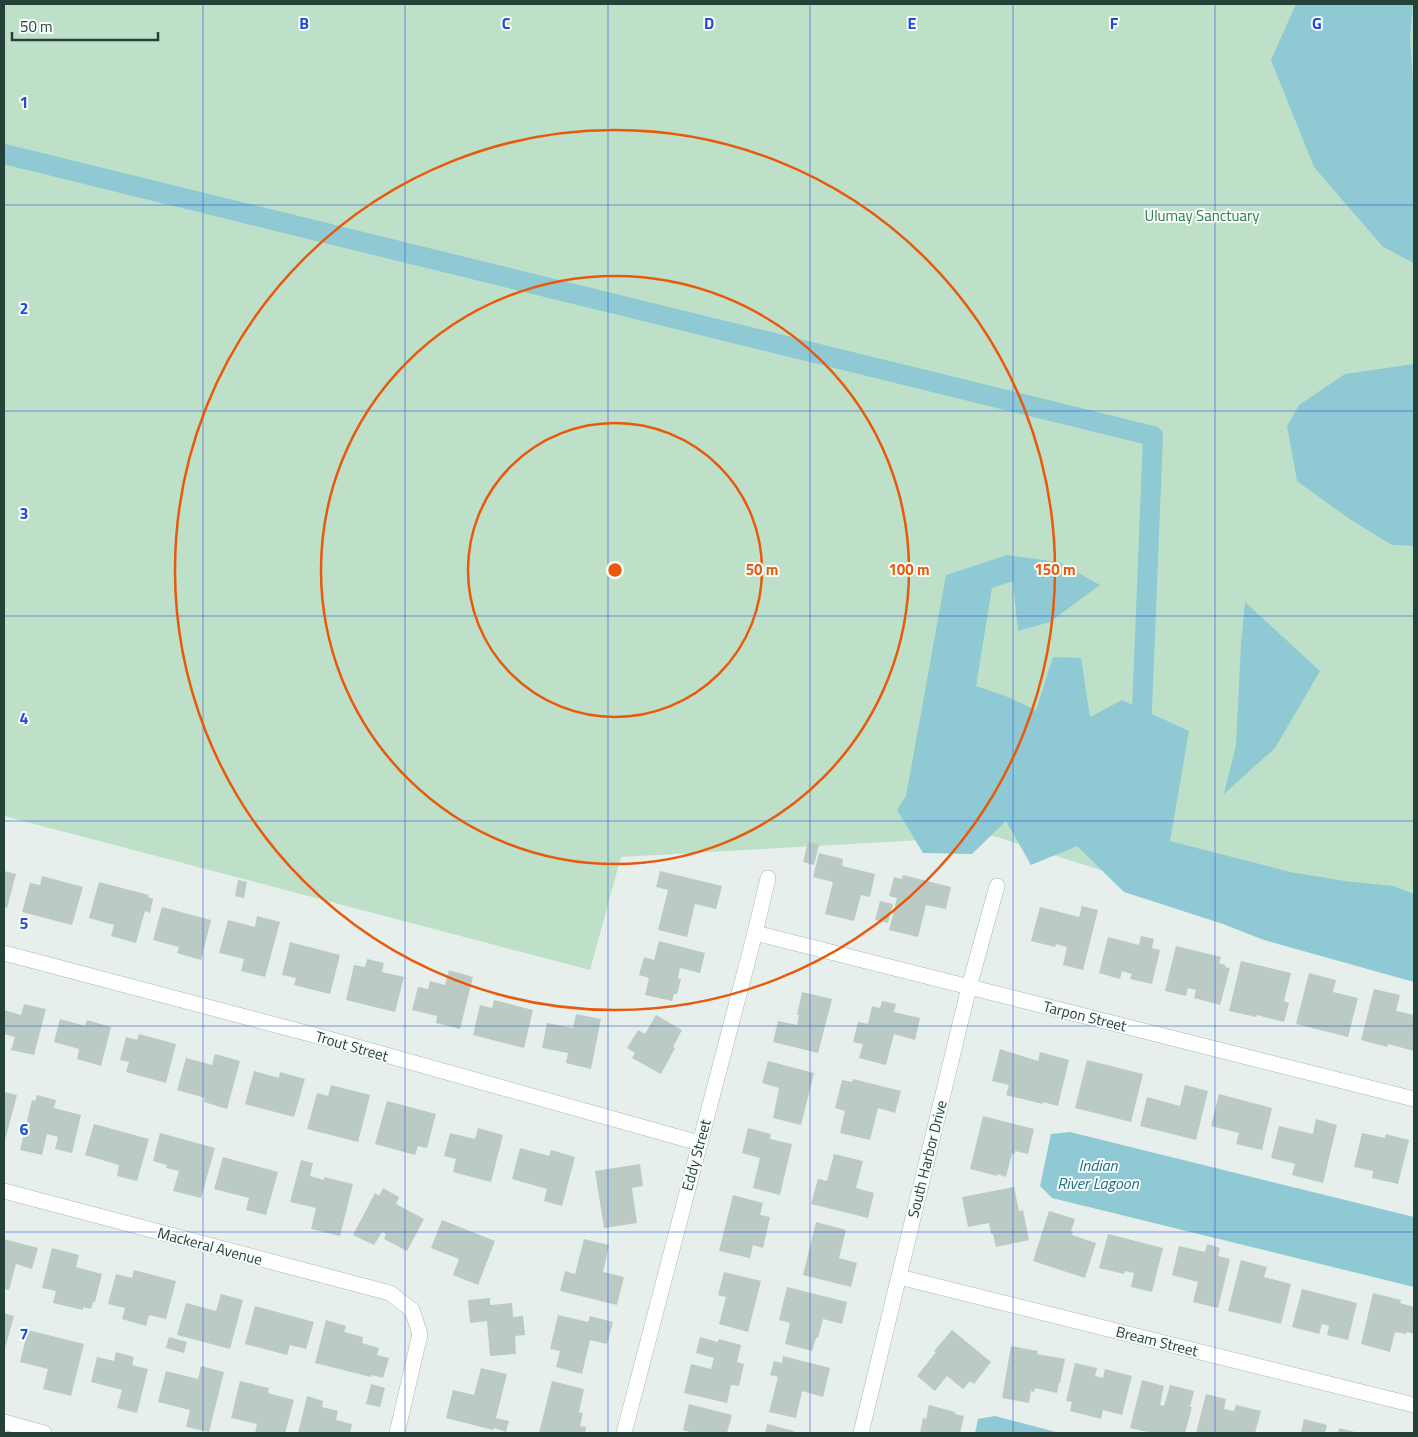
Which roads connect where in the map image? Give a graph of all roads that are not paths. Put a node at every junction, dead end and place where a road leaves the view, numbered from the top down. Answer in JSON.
{"nodes":[{"id":1,"x":768,"y":878,"type":"dead end"},
{"id":2,"x":996,"y":886,"type":"dead end"},
{"id":3,"x":755,"y":933,"type":"junction"},
{"id":4,"x":4,"y":952,"type":"edge"},
{"id":5,"x":969,"y":986,"type":"junction"},
{"id":6,"x":1414,"y":1099,"type":"edge"},
{"id":7,"x":699,"y":1143,"type":"junction"},
{"id":8,"x":4,"y":1191,"type":"edge"},
{"id":9,"x":899,"y":1276,"type":"junction"},
{"id":10,"x":1414,"y":1405,"type":"edge"},
{"id":11,"x":4,"y":1422,"type":"edge"},
{"id":12,"x":44,"y":1433,"type":"edge"},
{"id":13,"x":397,"y":1433,"type":"edge"},
{"id":14,"x":624,"y":1433,"type":"edge"},
{"id":15,"x":861,"y":1433,"type":"edge"}],
"edges":[{"from":1,"to":3,"type":"street","name":"Eddy Street"},
{"from":2,"to":5,"type":"street","name":"South Harbor Drive"},
{"from":3,"to":5,"type":"street","name":"Tarpon Street"},
{"from":3,"to":7,"type":"street","name":"Eddy Street"},
{"from":4,"to":7,"type":"street","name":"Trout Street"},
{"from":5,"to":6,"type":"street","name":"Tarpon Street"},
{"from":5,"to":9,"type":"street","name":"South Harbor Drive"},
{"from":7,"to":14,"type":"street","name":"Eddy Street"},
{"from":8,"to":13,"type":"street","name":"Mackeral Avenue"},
{"from":9,"to":10,"type":"street","name":"Bream Street"},
{"from":9,"to":15,"type":"street","name":"South Harbor Drive"},
{"from":11,"to":12,"type":"street"}]}
